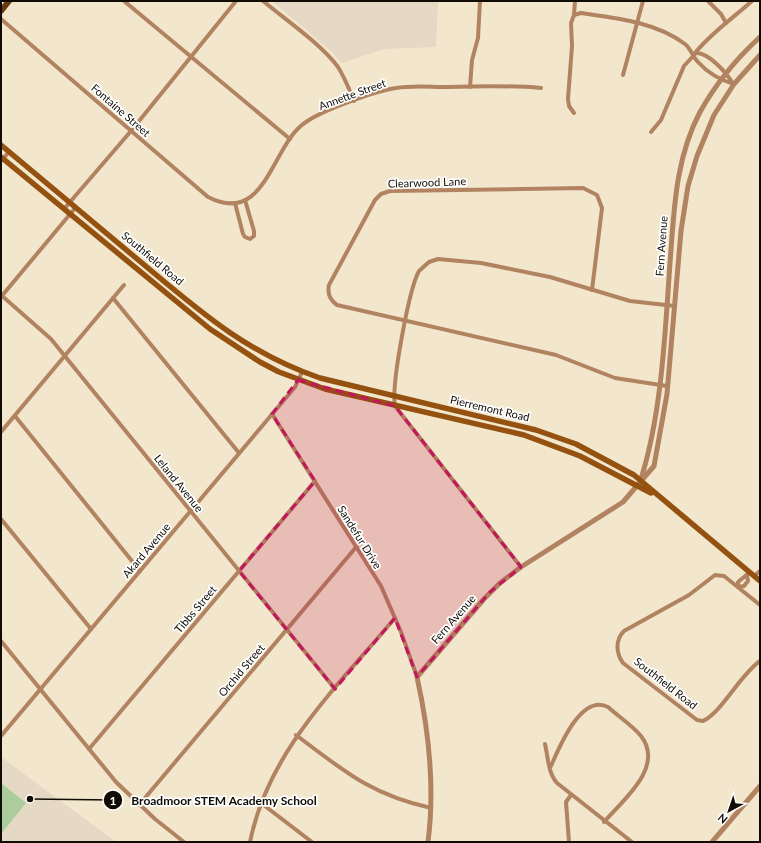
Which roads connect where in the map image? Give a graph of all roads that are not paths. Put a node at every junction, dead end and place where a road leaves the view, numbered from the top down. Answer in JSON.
{"nodes":[{"id":1,"x":9,"y":1,"type":"edge"},
{"id":2,"x":124,"y":1,"type":"edge"},
{"id":3,"x":236,"y":1,"type":"edge"},
{"id":4,"x":263,"y":1,"type":"edge"},
{"id":5,"x":480,"y":1,"type":"edge"},
{"id":6,"x":575,"y":1,"type":"edge"},
{"id":7,"x":643,"y":1,"type":"edge"},
{"id":8,"x":708,"y":1,"type":"edge"},
{"id":9,"x":752,"y":1,"type":"edge"},
{"id":10,"x":1,"y":11,"type":"edge"},
{"id":11,"x":574,"y":14,"type":"junction"},
{"id":12,"x":1,"y":19,"type":"edge"},
{"id":13,"x":637,"y":23,"type":"junction"},
{"id":14,"x":726,"y":24,"type":"junction"},
{"id":15,"x":760,"y":37,"type":"edge"},
{"id":16,"x":694,"y":54,"type":"junction"},
{"id":17,"x":760,"y":55,"type":"edge"},
{"id":18,"x":190,"y":56,"type":"junction"},
{"id":19,"x":727,"y":73,"type":"junction"},
{"id":20,"x":623,"y":75,"type":"dead end"},
{"id":21,"x":722,"y":80,"type":"junction"},
{"id":22,"x":734,"y":84,"type":"junction"},
{"id":23,"x":470,"y":86,"type":"junction"},
{"id":24,"x":541,"y":88,"type":"dead end"},
{"id":25,"x":354,"y":101,"type":"junction"},
{"id":26,"x":574,"y":113,"type":"dead end"},
{"id":27,"x":131,"y":131,"type":"junction"},
{"id":28,"x":651,"y":132,"type":"dead end"},
{"id":29,"x":290,"y":139,"type":"junction"},
{"id":30,"x":1,"y":145,"type":"edge"},
{"id":31,"x":9,"y":152,"type":"junction"},
{"id":32,"x":2,"y":159,"type":"edge"},
{"id":33,"x":245,"y":200,"type":"junction"},
{"id":34,"x":70,"y":202,"type":"junction"},
{"id":35,"x":235,"y":203,"type":"junction"},
{"id":36,"x":76,"y":207,"type":"junction"},
{"id":37,"x":64,"y":209,"type":"junction"},
{"id":38,"x":70,"y":214,"type":"junction"},
{"id":39,"x":143,"y":264,"type":"junction"},
{"id":40,"x":138,"y":270,"type":"junction"},
{"id":41,"x":124,"y":285,"type":"dead end"},
{"id":42,"x":592,"y":290,"type":"junction"},
{"id":43,"x":1,"y":296,"type":"edge"},
{"id":44,"x":113,"y":298,"type":"junction"},
{"id":45,"x":188,"y":300,"type":"junction"},
{"id":46,"x":666,"y":306,"type":"junction"},
{"id":47,"x":675,"y":306,"type":"junction"},
{"id":48,"x":182,"y":307,"type":"junction"},
{"id":49,"x":406,"y":320,"type":"junction"},
{"id":50,"x":244,"y":344,"type":"junction"},
{"id":51,"x":240,"y":350,"type":"junction"},
{"id":52,"x":65,"y":356,"type":"junction"},
{"id":53,"x":302,"y":372,"type":"junction"},
{"id":54,"x":298,"y":380,"type":"junction"},
{"id":55,"x":659,"y":385,"type":"junction"},
{"id":56,"x":667,"y":386,"type":"junction"},
{"id":57,"x":393,"y":396,"type":"junction"},
{"id":58,"x":423,"y":403,"type":"junction"},
{"id":59,"x":395,"y":406,"type":"junction"},
{"id":60,"x":422,"y":412,"type":"junction"},
{"id":61,"x":272,"y":414,"type":"junction"},
{"id":62,"x":15,"y":416,"type":"junction"},
{"id":63,"x":520,"y":426,"type":"junction"},
{"id":64,"x":1,"y":432,"type":"edge"},
{"id":65,"x":517,"y":433,"type":"junction"},
{"id":66,"x":239,"y":453,"type":"junction"},
{"id":67,"x":640,"y":480,"type":"junction"},
{"id":68,"x":315,"y":481,"type":"junction"},
{"id":69,"x":637,"y":485,"type":"junction"},
{"id":70,"x":659,"y":497,"type":"junction"},
{"id":71,"x":190,"y":511,"type":"junction"},
{"id":72,"x":1,"y":519,"type":"edge"},
{"id":73,"x":357,"y":546,"type":"junction"},
{"id":74,"x":521,"y":567,"type":"junction"},
{"id":75,"x":140,"y":571,"type":"junction"},
{"id":76,"x":239,"y":571,"type":"junction"},
{"id":77,"x":760,"y":571,"type":"edge"},
{"id":78,"x":750,"y":575,"type":"junction"},
{"id":79,"x":760,"y":581,"type":"edge"},
{"id":80,"x":738,"y":587,"type":"junction"},
{"id":81,"x":760,"y":605,"type":"edge"},
{"id":82,"x":396,"y":618,"type":"junction"},
{"id":83,"x":91,"y":629,"type":"junction"},
{"id":84,"x":286,"y":630,"type":"junction"},
{"id":85,"x":1,"y":641,"type":"edge"},
{"id":86,"x":760,"y":661,"type":"edge"},
{"id":87,"x":416,"y":678,"type":"junction"},
{"id":88,"x":335,"y":689,"type":"junction"},
{"id":89,"x":40,"y":690,"type":"junction"},
{"id":90,"x":296,"y":735,"type":"junction"},
{"id":91,"x":1,"y":736,"type":"edge"},
{"id":92,"x":545,"y":744,"type":"dead end"},
{"id":93,"x":89,"y":749,"type":"junction"},
{"id":94,"x":551,"y":766,"type":"junction"},
{"id":95,"x":760,"y":786,"type":"edge"},
{"id":96,"x":571,"y":794,"type":"junction"},
{"id":97,"x":260,"y":803,"type":"junction"},
{"id":98,"x":139,"y":805,"type":"junction"},
{"id":99,"x":431,"y":808,"type":"junction"},
{"id":100,"x":604,"y":822,"type":"junction"},
{"id":101,"x":184,"y":842,"type":"edge"},
{"id":102,"x":250,"y":842,"type":"edge"},
{"id":103,"x":312,"y":842,"type":"edge"},
{"id":104,"x":428,"y":842,"type":"edge"},
{"id":105,"x":569,"y":842,"type":"edge"},
{"id":106,"x":632,"y":842,"type":"edge"},
{"id":107,"x":712,"y":842,"type":"edge"}],
"edges":[{"from":1,"to":10,"type":"main road"},
{"from":2,"to":18,"type":"street"},
{"from":3,"to":18,"type":"street"},
{"from":4,"to":25,"type":"street"},
{"from":5,"to":23,"type":"street"},
{"from":6,"to":11,"type":"street"},
{"from":7,"to":13,"type":"street"},
{"from":8,"to":14,"type":"street"},
{"from":9,"to":14,"type":"street"},
{"from":11,"to":13,"type":"street"},
{"from":11,"to":26,"type":"street"},
{"from":12,"to":27,"type":"street","name":"Fontaine Street"},
{"from":13,"to":16,"type":"street"},
{"from":13,"to":20,"type":"street"},
{"from":14,"to":16,"type":"street"},
{"from":15,"to":19,"type":"street","name":"Fern Avenue"},
{"from":16,"to":19,"type":"street"},
{"from":16,"to":21,"type":"street"},
{"from":16,"to":28,"type":"street"},
{"from":17,"to":22,"type":"street","name":"Fern Avenue"},
{"from":18,"to":27,"type":"street"},
{"from":18,"to":29,"type":"street"},
{"from":19,"to":21,"type":"street","name":"Fern Avenue"},
{"from":19,"to":22,"type":"street"},
{"from":21,"to":22,"type":"street"},
{"from":21,"to":46,"type":"street","name":"Fern Avenue"},
{"from":22,"to":47,"type":"street","name":"Fern Avenue"},
{"from":23,"to":24,"type":"street","name":"Annette Street"},
{"from":23,"to":25,"type":"street","name":"Annette Street"},
{"from":25,"to":29,"type":"street","name":"Annette Street"},
{"from":27,"to":34,"type":"street"},
{"from":27,"to":35,"type":"street","name":"Fontaine Street"},
{"from":29,"to":33,"type":"street","name":"Annette Street"},
{"from":30,"to":31,"type":"main road","name":"Southfield Road"},
{"from":31,"to":32,"type":"street"},
{"from":31,"to":34,"type":"main road","name":"Southfield Road"},
{"from":32,"to":37,"type":"main road","name":"Southfield Road"},
{"from":33,"to":35,"type":"street","name":"Annette Street"},
{"from":33,"to":35,"type":"street"},
{"from":34,"to":36,"type":"main road","name":"Southfield Road"},
{"from":34,"to":37,"type":"street"},
{"from":36,"to":38,"type":"street"},
{"from":36,"to":39,"type":"main road","name":"Southfield Road"},
{"from":37,"to":38,"type":"main road","name":"Southfield Road"},
{"from":38,"to":40,"type":"main road","name":"Southfield Road"},
{"from":38,"to":43,"type":"street"},
{"from":39,"to":40,"type":"main road"},
{"from":39,"to":45,"type":"main road","name":"Southfield Road"},
{"from":40,"to":48,"type":"main road","name":"Southfield Road"},
{"from":41,"to":44,"type":"street"},
{"from":42,"to":46,"type":"street"},
{"from":42,"to":49,"type":"street"},
{"from":42,"to":49,"type":"street","name":"Clearwood Lane"},
{"from":43,"to":52,"type":"street","name":"Leland Avenue"},
{"from":44,"to":52,"type":"street"},
{"from":44,"to":66,"type":"street"},
{"from":45,"to":48,"type":"main road"},
{"from":45,"to":50,"type":"main road","name":"Southfield Road"},
{"from":46,"to":47,"type":"street"},
{"from":46,"to":55,"type":"street","name":"Fern Avenue"},
{"from":47,"to":56,"type":"street","name":"Fern Avenue"},
{"from":48,"to":51,"type":"main road","name":"Southfield Road"},
{"from":49,"to":55,"type":"street"},
{"from":49,"to":57,"type":"street"},
{"from":50,"to":51,"type":"main road"},
{"from":50,"to":53,"type":"main road","name":"Southfield Road"},
{"from":51,"to":54,"type":"main road","name":"Southfield Road"},
{"from":52,"to":62,"type":"street"},
{"from":52,"to":71,"type":"street","name":"Leland Avenue"},
{"from":53,"to":54,"type":"street","name":"Akard Avenue"},
{"from":53,"to":57,"type":"main road","name":"Pierremont Road"},
{"from":54,"to":59,"type":"main road","name":"Pierremont Road"},
{"from":54,"to":61,"type":"street","name":"Akard Avenue"},
{"from":55,"to":56,"type":"street"},
{"from":55,"to":67,"type":"street","name":"Fern Avenue"},
{"from":56,"to":67,"type":"street","name":"Fern Avenue"},
{"from":57,"to":58,"type":"main road","name":"Pierremont Road"},
{"from":57,"to":59,"type":"street"},
{"from":58,"to":60,"type":"main road"},
{"from":58,"to":63,"type":"main road","name":"Pierremont Road"},
{"from":59,"to":60,"type":"main road","name":"Pierremont Road"},
{"from":59,"to":74,"type":"street"},
{"from":60,"to":65,"type":"main road","name":"Pierremont Road"},
{"from":61,"to":66,"type":"street","name":"Akard Avenue"},
{"from":61,"to":68,"type":"street","name":"Sandefur Drive"},
{"from":62,"to":64,"type":"street"},
{"from":62,"to":75,"type":"street"},
{"from":63,"to":65,"type":"main road"},
{"from":63,"to":67,"type":"main road","name":"Pierremont Road"},
{"from":65,"to":69,"type":"main road","name":"Pierremont Road"},
{"from":66,"to":71,"type":"street","name":"Akard Avenue"},
{"from":67,"to":69,"type":"street","name":"Fern Avenue"},
{"from":67,"to":70,"type":"main road","name":"Pierremont Road"},
{"from":68,"to":73,"type":"street","name":"Sandefur Drive"},
{"from":68,"to":76,"type":"street","name":"Tibbs Street"},
{"from":69,"to":70,"type":"main road","name":"Pierremont Road"},
{"from":69,"to":74,"type":"street","name":"Fern Avenue"},
{"from":70,"to":78,"type":"main road","name":"Pierremont Road"},
{"from":71,"to":75,"type":"street","name":"Akard Avenue"},
{"from":71,"to":76,"type":"street","name":"Leland Avenue"},
{"from":72,"to":83,"type":"street"},
{"from":73,"to":82,"type":"street","name":"Sandefur Drive"},
{"from":73,"to":84,"type":"street","name":"Orchid Street"},
{"from":74,"to":87,"type":"street","name":"Fern Avenue"},
{"from":75,"to":83,"type":"street","name":"Akard Avenue"},
{"from":76,"to":84,"type":"street","name":"Leland Avenue"},
{"from":76,"to":93,"type":"street","name":"Tibbs Street"},
{"from":77,"to":78,"type":"street"},
{"from":78,"to":79,"type":"main road","name":"Pierremont Road"},
{"from":78,"to":80,"type":"street"},
{"from":80,"to":81,"type":"street"},
{"from":80,"to":86,"type":"street","name":"Southfield Road"},
{"from":82,"to":87,"type":"street","name":"Sandefur Drive"},
{"from":82,"to":88,"type":"street"},
{"from":83,"to":89,"type":"street","name":"Akard Avenue"},
{"from":84,"to":88,"type":"street","name":"Leland Avenue"},
{"from":84,"to":98,"type":"street","name":"Orchid Street"},
{"from":85,"to":89,"type":"street"},
{"from":87,"to":99,"type":"street"},
{"from":88,"to":90,"type":"street"},
{"from":89,"to":91,"type":"street","name":"Akard Avenue"},
{"from":89,"to":93,"type":"street"},
{"from":90,"to":97,"type":"street"},
{"from":90,"to":99,"type":"street"},
{"from":92,"to":94,"type":"street"},
{"from":93,"to":98,"type":"street"},
{"from":94,"to":96,"type":"street"},
{"from":94,"to":100,"type":"street"},
{"from":95,"to":107,"type":"street"},
{"from":96,"to":100,"type":"street"},
{"from":96,"to":105,"type":"street"},
{"from":97,"to":102,"type":"street"},
{"from":97,"to":103,"type":"street"},
{"from":98,"to":101,"type":"street"},
{"from":99,"to":104,"type":"street"},
{"from":100,"to":106,"type":"street"}]}
